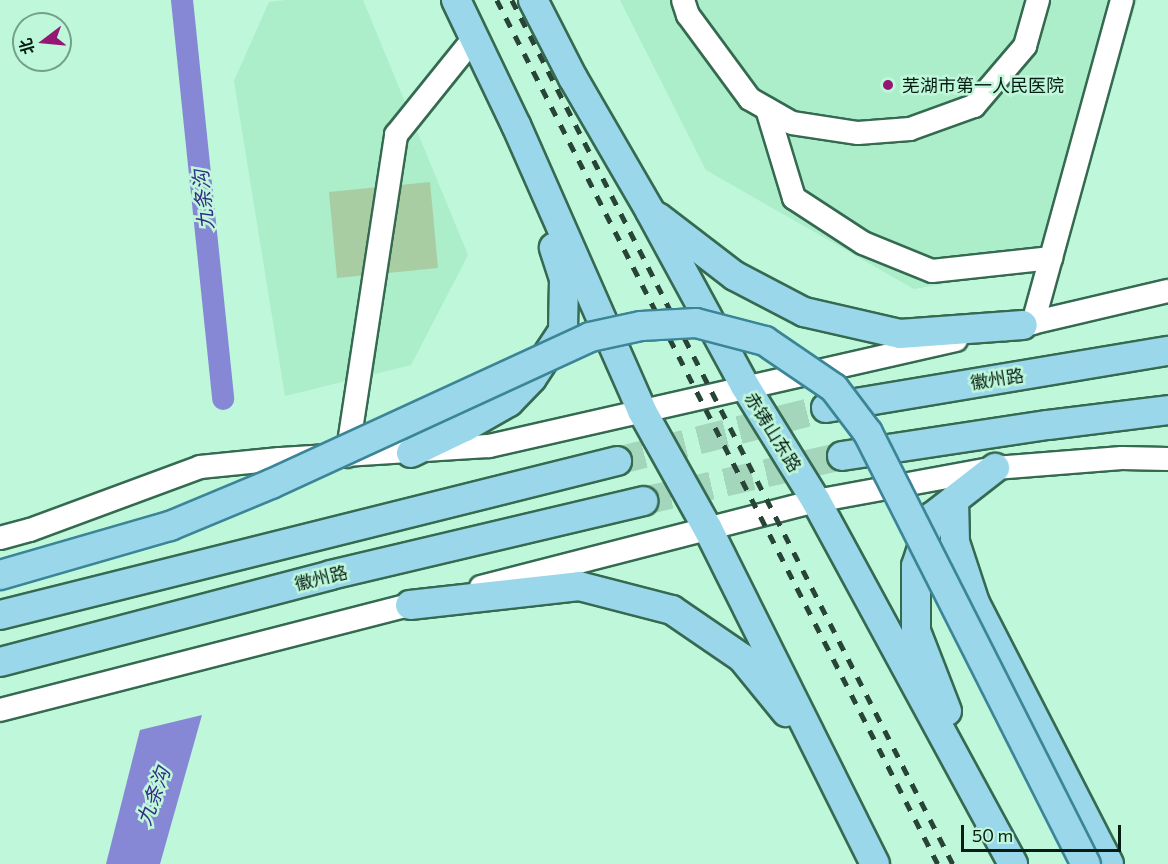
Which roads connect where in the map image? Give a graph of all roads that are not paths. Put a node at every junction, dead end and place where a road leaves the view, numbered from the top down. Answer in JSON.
{"nodes":[{"id":1,"x":456,"y":0,"type":"edge"},
{"id":2,"x":533,"y":0,"type":"edge"},
{"id":3,"x":683,"y":0,"type":"edge"},
{"id":4,"x":1038,"y":0,"type":"edge"},
{"id":5,"x":1122,"y":0,"type":"edge"},
{"id":6,"x":474,"y":38,"type":"junction"},
{"id":7,"x":766,"y":109,"type":"junction"},
{"id":8,"x":516,"y":125,"type":"junction"},
{"id":9,"x":650,"y":211,"type":"junction"},
{"id":10,"x":1051,"y":258,"type":"junction"},
{"id":11,"x":1168,"y":291,"type":"edge"},
{"id":12,"x":1028,"y":324,"type":"junction"},
{"id":13,"x":1168,"y":351,"type":"edge"},
{"id":14,"x":745,"y":386,"type":"junction"},
{"id":15,"x":826,"y":408,"type":"tunnel mouth"},
{"id":16,"x":1168,"y":410,"type":"edge"},
{"id":17,"x":642,"y":411,"type":"junction"},
{"id":18,"x":411,"y":453,"type":"junction"},
{"id":19,"x":347,"y":456,"type":"junction"},
{"id":20,"x":842,"y":456,"type":"tunnel mouth"},
{"id":21,"x":1168,"y":459,"type":"edge"},
{"id":22,"x":617,"y":460,"type":"tunnel mouth"},
{"id":23,"x":995,"y":468,"type":"junction"},
{"id":24,"x":954,"y":500,"type":"junction"},
{"id":25,"x":643,"y":501,"type":"tunnel mouth"},
{"id":26,"x":816,"y":501,"type":"junction"},
{"id":27,"x":708,"y":529,"type":"junction"},
{"id":28,"x":0,"y":538,"type":"edge"},
{"id":29,"x":0,"y":575,"type":"edge"},
{"id":30,"x":410,"y":605,"type":"junction"},
{"id":31,"x":0,"y":615,"type":"edge"},
{"id":32,"x":0,"y":662,"type":"edge"},
{"id":33,"x":0,"y":710,"type":"edge"},
{"id":34,"x":819,"y":752,"type":"junction"},
{"id":35,"x":874,"y":864,"type":"edge"},
{"id":36,"x":1013,"y":864,"type":"edge"},
{"id":37,"x":1086,"y":864,"type":"edge"},
{"id":38,"x":1109,"y":864,"type":"edge"}],
"edges":[{"from":1,"to":6,"type":"main road"},
{"from":2,"to":9,"type":"main road","name":"赤铸山东路"},
{"from":3,"to":7,"type":"street"},
{"from":4,"to":7,"type":"street"},
{"from":5,"to":10,"type":"street"},
{"from":6,"to":8,"type":"main road"},
{"from":6,"to":19,"type":"street"},
{"from":7,"to":10,"type":"street"},
{"from":8,"to":17,"type":"main road"},
{"from":8,"to":18,"type":"main road"},
{"from":9,"to":12,"type":"main road"},
{"from":9,"to":14,"type":"main road","name":"赤铸山东路"},
{"from":10,"to":12,"type":"street"},
{"from":11,"to":12,"type":"street"},
{"from":12,"to":14,"type":"street"},
{"from":13,"to":15,"type":"main road","name":"徽州路"},
{"from":14,"to":17,"type":"street"},
{"from":14,"to":26,"type":"main road","name":"赤铸山东路"},
{"from":16,"to":20,"type":"main road"},
{"from":17,"to":18,"type":"street"},
{"from":17,"to":27,"type":"main road"},
{"from":18,"to":19,"type":"street"},
{"from":19,"to":28,"type":"street"},
{"from":21,"to":23,"type":"street"},
{"from":22,"to":31,"type":"main road"},
{"from":23,"to":24,"type":"main road"},
{"from":23,"to":26,"type":"street"},
{"from":24,"to":36,"type":"main road"},
{"from":24,"to":38,"type":"main road"},
{"from":25,"to":32,"type":"main road","name":"徽州路"},
{"from":26,"to":27,"type":"street"},
{"from":26,"to":36,"type":"main road","name":"赤铸山东路"},
{"from":27,"to":30,"type":"street"},
{"from":27,"to":34,"type":"main road"},
{"from":29,"to":37,"type":"main road","bridge":true},
{"from":30,"to":33,"type":"street"},
{"from":30,"to":34,"type":"main road"},
{"from":34,"to":35,"type":"main road"}]}
